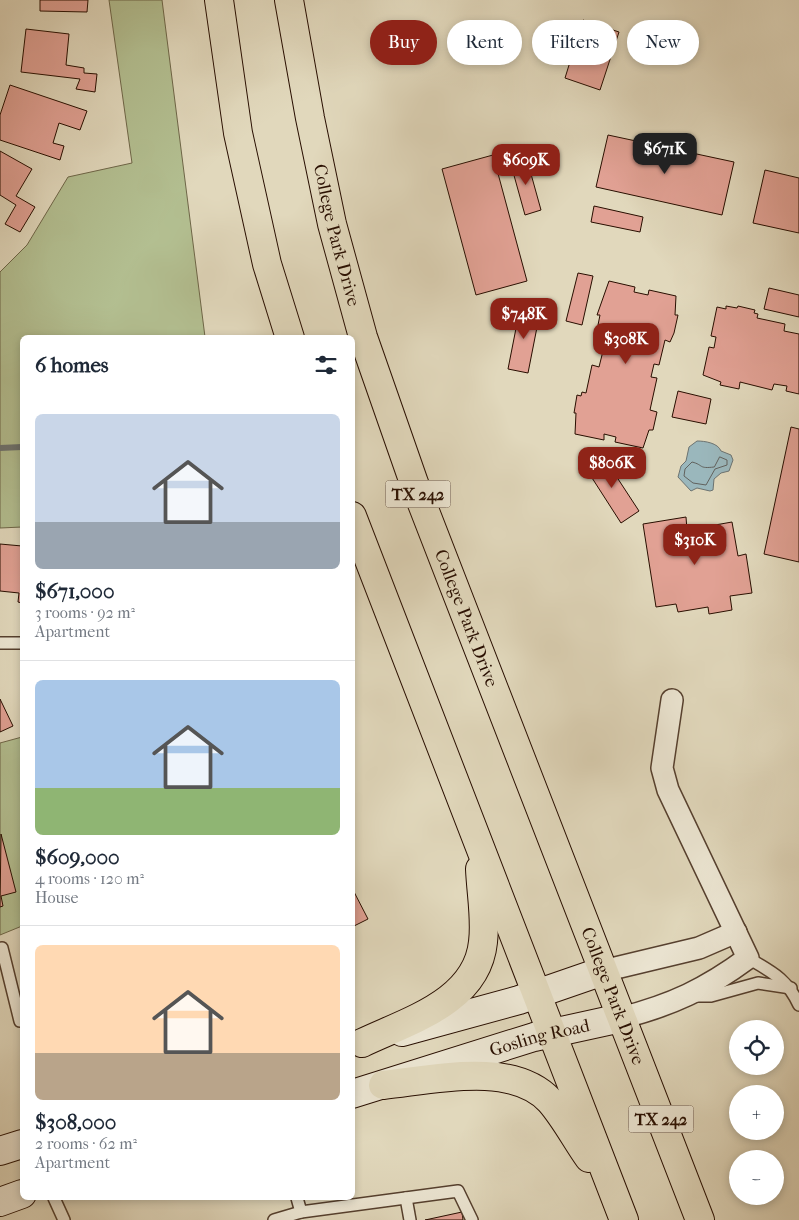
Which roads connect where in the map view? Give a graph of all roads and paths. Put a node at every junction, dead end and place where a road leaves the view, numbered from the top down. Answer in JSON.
{"nodes":[{"id":1,"x":219,"y":0,"type":"edge"},
{"id":2,"x":289,"y":0,"type":"edge"},
{"id":3,"x":289,"y":335,"type":"edge"},
{"id":4,"x":355,"y":524,"type":"edge"},
{"id":5,"x":0,"y":643,"type":"edge"},
{"id":6,"x":20,"y":643,"type":"edge"},
{"id":7,"x":672,"y":700,"type":"dead end"},
{"id":8,"x":479,"y":843,"type":"junction"},
{"id":9,"x":736,"y":932,"type":"junction"},
{"id":10,"x":0,"y":949,"type":"edge"},
{"id":11,"x":748,"y":958,"type":"junction"},
{"id":12,"x":604,"y":972,"type":"junction"},
{"id":13,"x":791,"y":988,"type":"junction"},
{"id":14,"x":537,"y":994,"type":"junction"},
{"id":15,"x":691,"y":995,"type":"junction"},
{"id":16,"x":799,"y":1005,"type":"edge"},
{"id":17,"x":621,"y":1018,"type":"junction"},
{"id":18,"x":20,"y":1021,"type":"edge"},
{"id":19,"x":553,"y":1035,"type":"junction"},
{"id":20,"x":358,"y":1044,"type":"edge"},
{"id":21,"x":383,"y":1085,"type":"junction"},
{"id":22,"x":355,"y":1093,"type":"edge"},
{"id":23,"x":20,"y":1145,"type":"edge"},
{"id":24,"x":0,"y":1151,"type":"edge"},
{"id":25,"x":20,"y":1195,"type":"edge"},
{"id":26,"x":406,"y":1198,"type":"junction"},
{"id":27,"x":55,"y":1200,"type":"edge"},
{"id":28,"x":298,"y":1200,"type":"edge"},
{"id":29,"x":0,"y":1202,"type":"edge"},
{"id":30,"x":620,"y":1208,"type":"edge"},
{"id":31,"x":301,"y":1212,"type":"junction"},
{"id":32,"x":318,"y":1215,"type":"edge"},
{"id":33,"x":64,"y":1220,"type":"edge"},
{"id":34,"x":274,"y":1220,"type":"edge"},
{"id":35,"x":410,"y":1220,"type":"edge"},
{"id":36,"x":472,"y":1220,"type":"edge"},
{"id":37,"x":700,"y":1220,"type":"edge"}],
"edges":[{"from":1,"to":3,"type":"main road"},
{"from":2,"to":12,"type":"main road","name":"College Park Drive","number":"TX 242"},
{"from":4,"to":8,"type":"main road"},
{"from":5,"to":6,"type":"lane"},
{"from":7,"to":9,"type":"street"},
{"from":8,"to":14,"type":"main road"},
{"from":8,"to":20,"type":"main road"},
{"from":9,"to":11,"type":"street"},
{"from":9,"to":12,"type":"street"},
{"from":10,"to":18,"type":"lane"},
{"from":11,"to":13,"type":"lane"},
{"from":11,"to":15,"type":"street","name":"Gosling Road"},
{"from":12,"to":14,"type":"main road"},
{"from":12,"to":17,"type":"main road","name":"College Park Drive","number":"TX 242"},
{"from":13,"to":15,"type":"lane"},
{"from":13,"to":16,"type":"lane"},
{"from":14,"to":19,"type":"main road"},
{"from":14,"to":20,"type":"main road"},
{"from":15,"to":17,"type":"street","name":"Gosling Road"},
{"from":17,"to":19,"type":"main road","name":"Gosling Road"},
{"from":17,"to":37,"type":"main road","name":"College Park Drive","number":"TX 242"},
{"from":19,"to":21,"type":"main road","name":"Gosling Road"},
{"from":19,"to":30,"type":"main road"},
{"from":21,"to":22,"type":"main road","name":"Gosling Road"},
{"from":21,"to":30,"type":"main road"},
{"from":23,"to":24,"type":"main road"},
{"from":25,"to":29,"type":"main road"},
{"from":26,"to":32,"type":"lane"},
{"from":26,"to":35,"type":"lane"},
{"from":26,"to":36,"type":"lane"},
{"from":27,"to":33,"type":"lane"},
{"from":28,"to":31,"type":"lane"},
{"from":31,"to":32,"type":"lane"},
{"from":31,"to":34,"type":"lane"}]}
